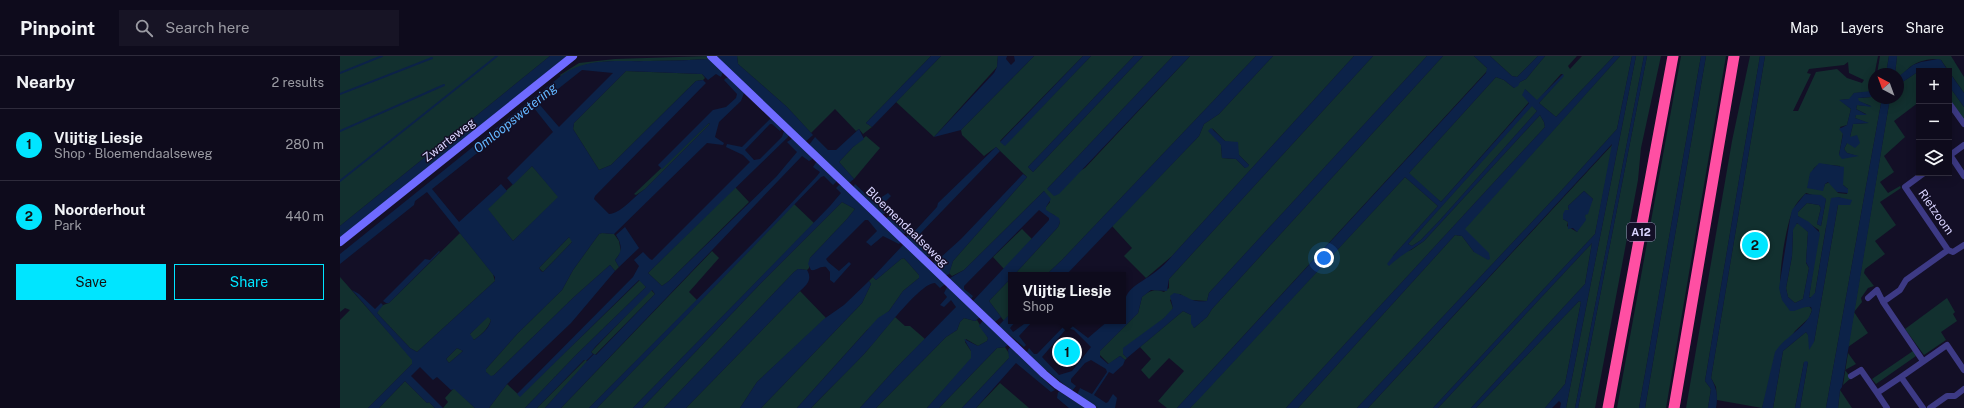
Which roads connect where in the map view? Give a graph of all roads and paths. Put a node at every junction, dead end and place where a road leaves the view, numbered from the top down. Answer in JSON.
{"nodes":[{"id":1,"x":573,"y":56,"type":"edge"},
{"id":2,"x":1673,"y":56,"type":"edge"},
{"id":3,"x":1734,"y":56,"type":"edge"},
{"id":4,"x":713,"y":58,"type":"edge"},
{"id":5,"x":1950,"y":104,"type":"edge"},
{"id":6,"x":1964,"y":124,"type":"edge"},
{"id":7,"x":1964,"y":145,"type":"edge"},
{"id":8,"x":1952,"y":153,"type":"edge"},
{"id":9,"x":1952,"y":159,"type":"edge"},
{"id":10,"x":1920,"y":176,"type":"edge"},
{"id":11,"x":1964,"y":176,"type":"edge"},
{"id":12,"x":340,"y":242,"type":"edge"},
{"id":13,"x":1964,"y":245,"type":"edge"},
{"id":14,"x":1948,"y":250,"type":"junction"},
{"id":15,"x":1868,"y":298,"type":"dead end"},
{"id":16,"x":1883,"y":302,"type":"junction"},
{"id":17,"x":1923,"y":361,"type":"junction"},
{"id":18,"x":1964,"y":370,"type":"edge"},
{"id":19,"x":1851,"y":376,"type":"dead end"},
{"id":20,"x":1901,"y":377,"type":"junction"},
{"id":21,"x":1964,"y":390,"type":"edge"},
{"id":22,"x":1877,"y":393,"type":"junction"},
{"id":23,"x":1092,"y":408,"type":"edge"},
{"id":24,"x":1608,"y":408,"type":"edge"},
{"id":25,"x":1674,"y":408,"type":"edge"},
{"id":26,"x":1887,"y":408,"type":"edge"},
{"id":27,"x":1923,"y":408,"type":"edge"},
{"id":28,"x":1930,"y":408,"type":"edge"}],
"edges":[{"from":1,"to":12,"type":"street","name":"Zwarteweg"},
{"from":2,"to":24,"type":"highway","number":"A12"},
{"from":3,"to":25,"type":"highway"},
{"from":4,"to":23,"type":"street","name":"Bloemendaalseweg"},
{"from":5,"to":6,"type":"street"},
{"from":7,"to":8,"type":"street"},
{"from":9,"to":11,"type":"street"},
{"from":10,"to":14,"type":"street","name":"Rietzoom"},
{"from":13,"to":14,"type":"street","name":"Rietzoom"},
{"from":14,"to":16,"type":"street","name":"Rietzoom"},
{"from":15,"to":16,"type":"street"},
{"from":16,"to":17,"type":"street"},
{"from":17,"to":18,"type":"street"},
{"from":17,"to":20,"type":"street"},
{"from":19,"to":22,"type":"street"},
{"from":20,"to":22,"type":"street"},
{"from":20,"to":27,"type":"street"},
{"from":21,"to":28,"type":"street"},
{"from":22,"to":26,"type":"street"}]}
